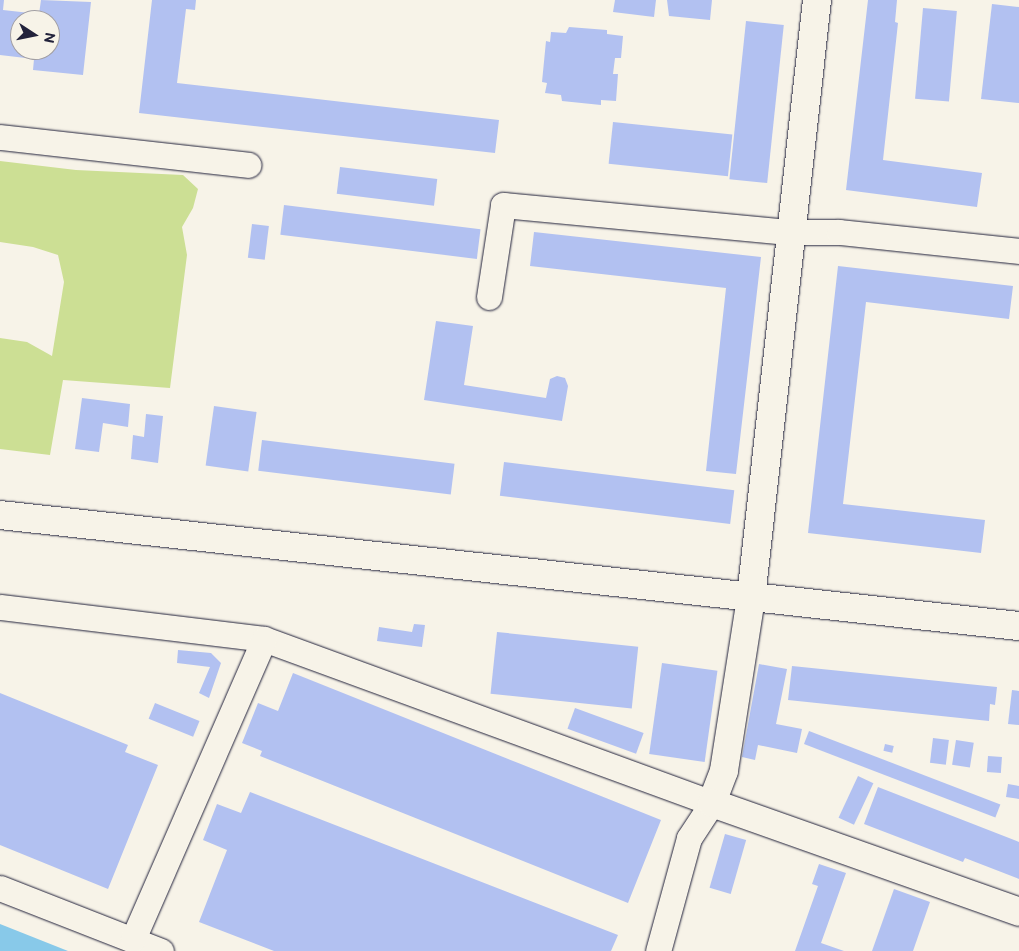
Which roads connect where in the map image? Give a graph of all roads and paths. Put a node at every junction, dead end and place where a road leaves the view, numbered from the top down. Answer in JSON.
{"nodes":[{"id":1,"x":817,"y":0,"type":"edge"},
{"id":2,"x":0,"y":137,"type":"edge"},
{"id":3,"x":248,"y":165,"type":"dead end"},
{"id":4,"x":791,"y":232,"type":"junction"},
{"id":5,"x":1019,"y":251,"type":"edge"},
{"id":6,"x":489,"y":297,"type":"dead end"},
{"id":7,"x":0,"y":515,"type":"edge"},
{"id":8,"x":750,"y":598,"type":"junction"},
{"id":9,"x":0,"y":607,"type":"edge"},
{"id":10,"x":1019,"y":626,"type":"edge"},
{"id":11,"x":264,"y":639,"type":"junction"},
{"id":12,"x":712,"y":804,"type":"junction"},
{"id":13,"x":0,"y":888,"type":"edge"},
{"id":14,"x":1019,"y":912,"type":"edge"},
{"id":15,"x":133,"y":940,"type":"junction"},
{"id":16,"x":161,"y":951,"type":"edge"},
{"id":17,"x":658,"y":951,"type":"edge"}],
"edges":[{"from":1,"to":4,"type":"street"},
{"from":2,"to":3,"type":"street"},
{"from":4,"to":5,"type":"street"},
{"from":4,"to":6,"type":"street"},
{"from":4,"to":8,"type":"street"},
{"from":7,"to":8,"type":"street"},
{"from":8,"to":10,"type":"street"},
{"from":8,"to":12,"type":"street"},
{"from":9,"to":11,"type":"street"},
{"from":11,"to":12,"type":"street"},
{"from":11,"to":15,"type":"street"},
{"from":12,"to":14,"type":"street"},
{"from":12,"to":17,"type":"street"},
{"from":13,"to":15,"type":"street"},
{"from":15,"to":16,"type":"street"}]}
